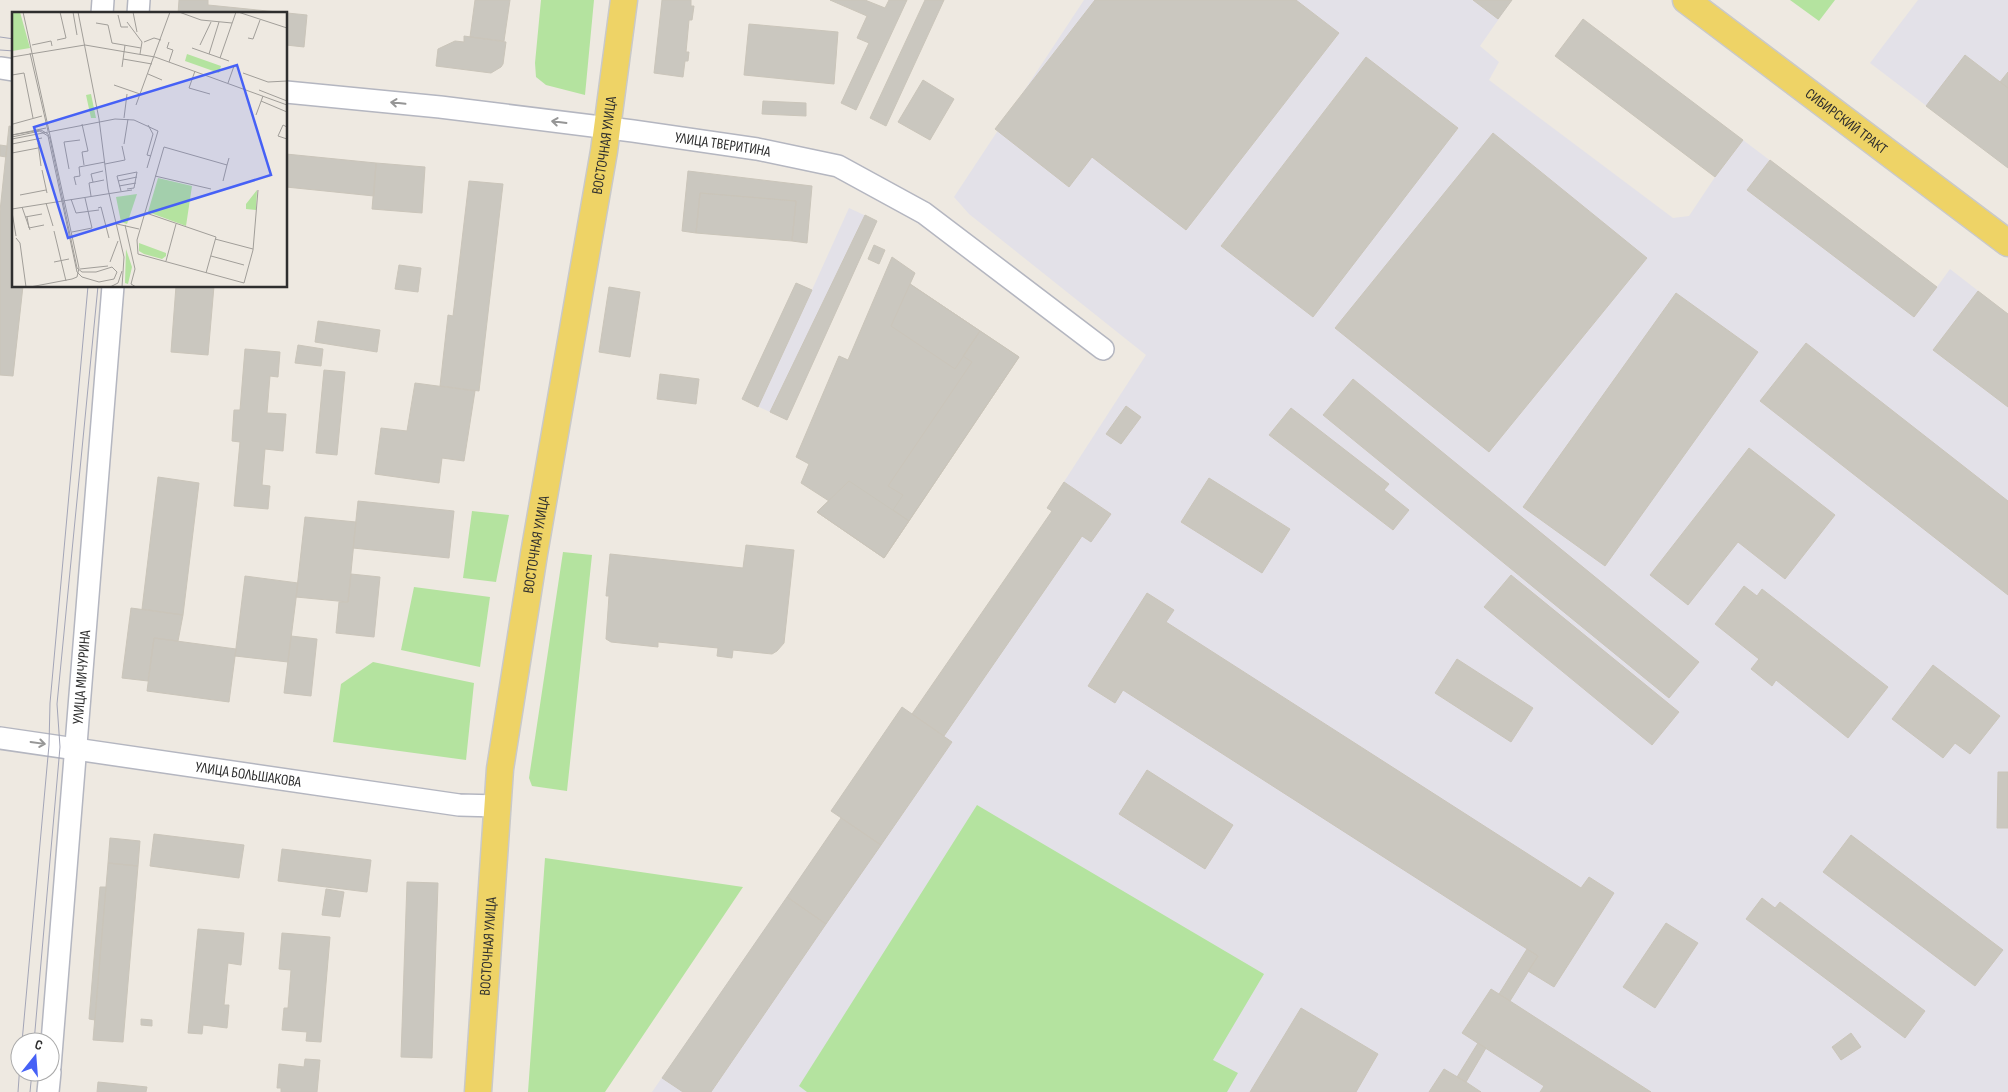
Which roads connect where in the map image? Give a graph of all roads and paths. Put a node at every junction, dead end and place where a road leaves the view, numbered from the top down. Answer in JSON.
{"nodes":[{"id":1,"x":624,"y":0,"type":"edge"},
{"id":2,"x":1686,"y":0,"type":"edge"},
{"id":3,"x":288,"y":92,"type":"edge"},
{"id":4,"x":607,"y":129,"type":"junction"},
{"id":5,"x":2008,"y":243,"type":"edge"},
{"id":6,"x":113,"y":288,"type":"edge"},
{"id":7,"x":1103,"y":349,"type":"dead end"},
{"id":8,"x":0,"y":738,"type":"edge"},
{"id":9,"x":75,"y":748,"type":"junction"},
{"id":10,"x":498,"y":806,"type":"junction"},
{"id":11,"x":53,"y":1032,"type":"edge"},
{"id":12,"x":478,"y":1092,"type":"edge"}],
"edges":[{"from":1,"to":4,"type":"main road","name":"ВОСТОЧНАЯ УЛИЦА"},
{"from":2,"to":5,"type":"main road","name":"СИБИРСКИЙ ТРАКТ"},
{"from":4,"to":3,"type":"street","name":"УЛИЦА ТВЕРИТИНА","one_way":true},
{"from":4,"to":7,"type":"street","name":"УЛИЦА ТВЕРИТИНА"},
{"from":4,"to":10,"type":"main road","name":"ВОСТОЧНАЯ УЛИЦА"},
{"from":6,"to":9,"type":"street","name":"УЛИЦА МИЧУРИНА"},
{"from":8,"to":9,"type":"street","name":"УЛИЦА БОЛЬШАКОВА","one_way":true},
{"from":9,"to":10,"type":"street","name":"УЛИЦА БОЛЬШАКОВА"},
{"from":9,"to":11,"type":"street","name":"УЛИЦА МИЧУРИНА"},
{"from":10,"to":12,"type":"main road","name":"ВОСТОЧНАЯ УЛИЦА"}]}
